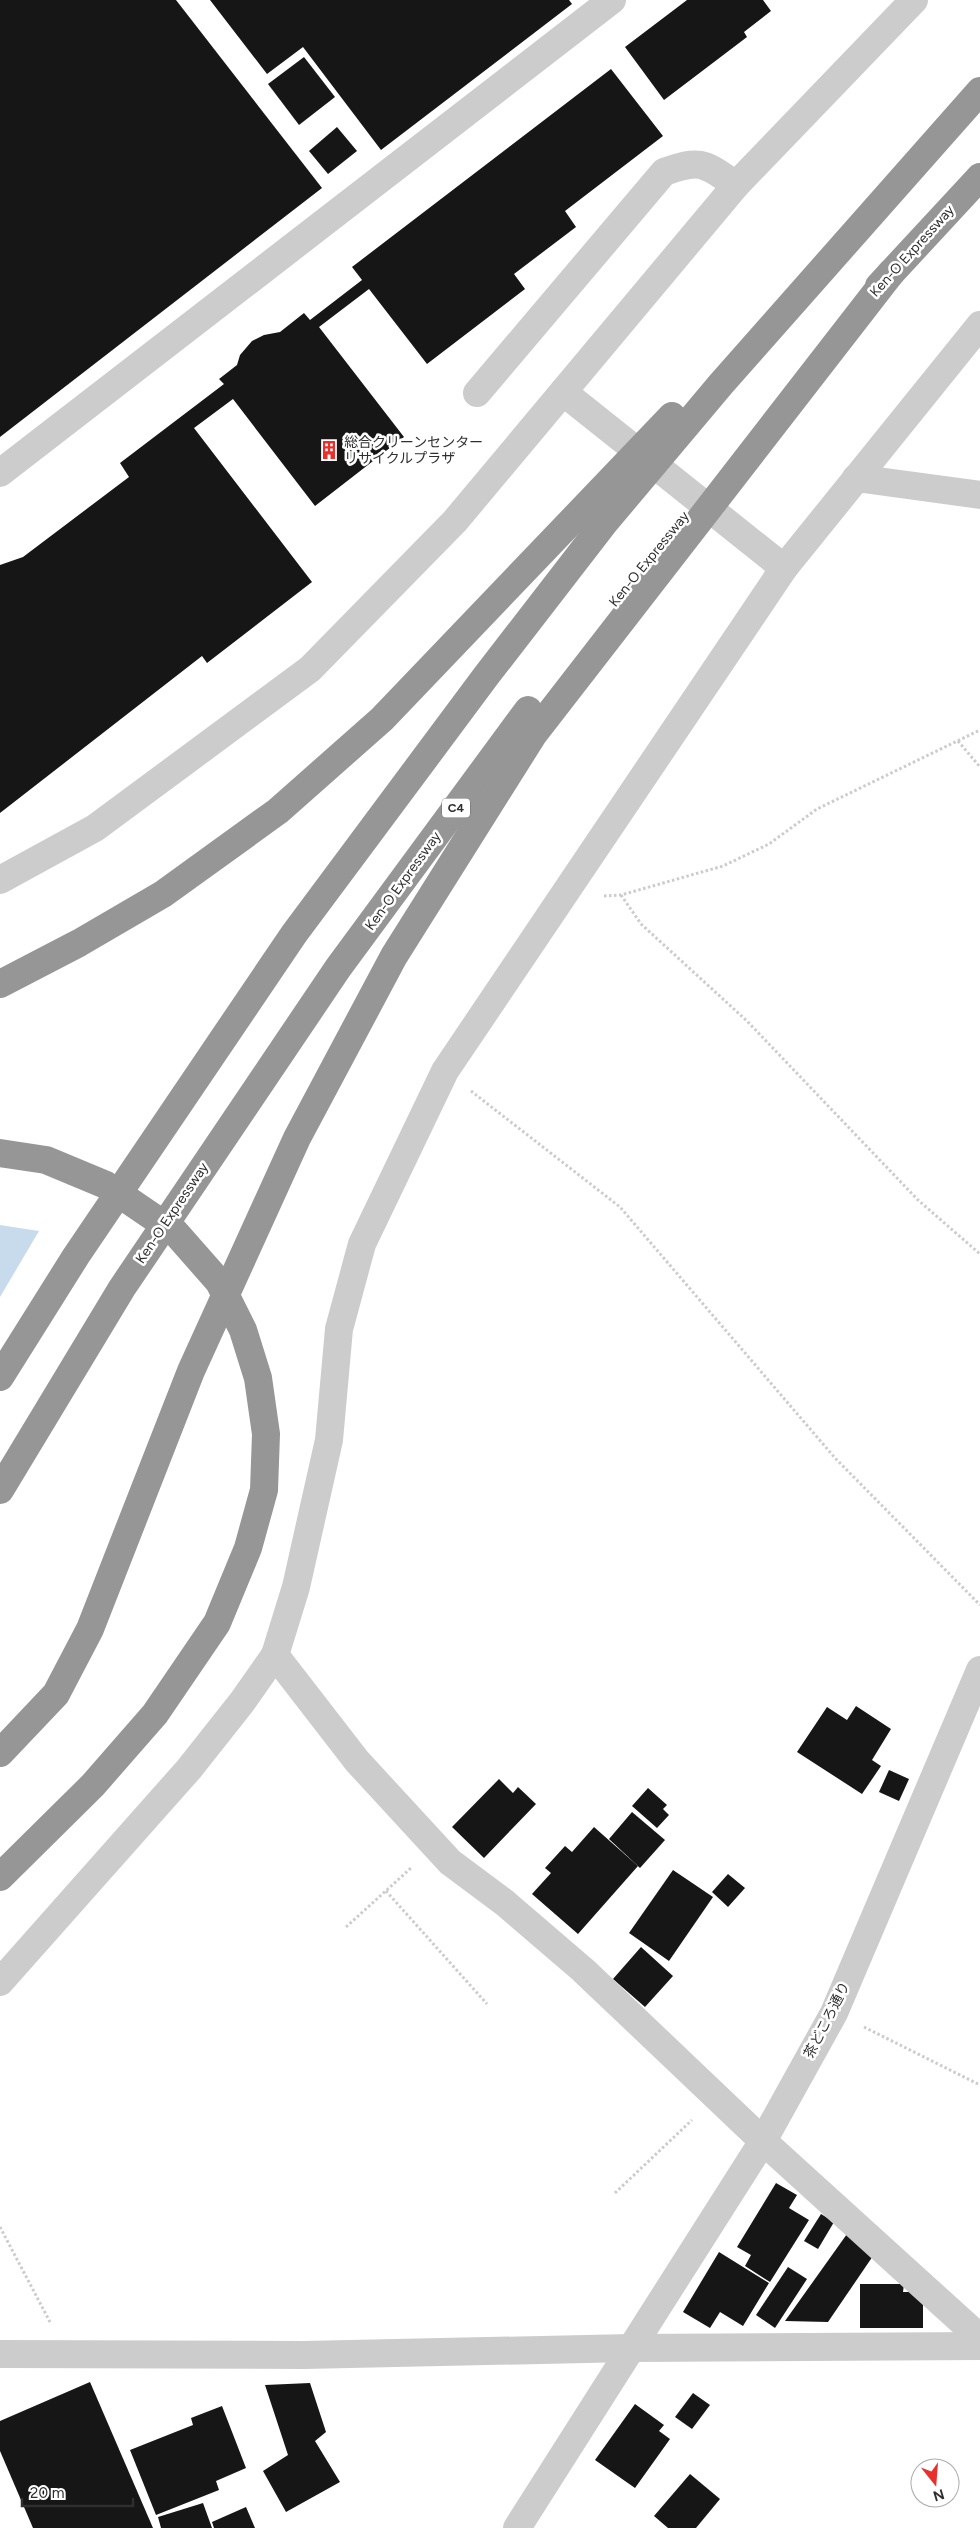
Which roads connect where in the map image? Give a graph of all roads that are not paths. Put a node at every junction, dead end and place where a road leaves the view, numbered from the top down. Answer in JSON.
{"nodes":[{"id":1,"x":612,"y":0,"type":"edge"},
{"id":2,"x":914,"y":0,"type":"edge"},
{"id":3,"x":980,"y":91,"type":"edge"},
{"id":4,"x":919,"y":158,"type":"junction"},
{"id":5,"x":980,"y":177,"type":"edge"},
{"id":6,"x":736,"y":185,"type":"junction"},
{"id":7,"x":891,"y":273,"type":"junction"},
{"id":8,"x":980,"y":324,"type":"edge"},
{"id":9,"x":477,"y":393,"type":"dead end"},
{"id":10,"x":572,"y":399,"type":"junction"},
{"id":11,"x":0,"y":473,"type":"edge"},
{"id":12,"x":856,"y":478,"type":"junction"},
{"id":13,"x":980,"y":495,"type":"edge"},
{"id":14,"x":777,"y":563,"type":"junction"},
{"id":15,"x":0,"y":880,"type":"edge"},
{"id":16,"x":0,"y":984,"type":"edge"},
{"id":17,"x":0,"y":1152,"type":"edge"},
{"id":18,"x":0,"y":1376,"type":"edge"},
{"id":19,"x":0,"y":1490,"type":"edge"},
{"id":20,"x":275,"y":1655,"type":"junction"},
{"id":21,"x":980,"y":1670,"type":"edge"},
{"id":22,"x":0,"y":1753,"type":"edge"},
{"id":23,"x":0,"y":1877,"type":"edge"},
{"id":24,"x":0,"y":1982,"type":"edge"},
{"id":25,"x":763,"y":2141,"type":"junction"},
{"id":26,"x":980,"y":2338,"type":"edge"},
{"id":27,"x":980,"y":2346,"type":"edge"},
{"id":28,"x":630,"y":2348,"type":"junction"},
{"id":29,"x":0,"y":2354,"type":"edge"},
{"id":30,"x":517,"y":2528,"type":"edge"}],
"edges":[{"from":1,"to":11,"type":"street"},
{"from":2,"to":6,"type":"street"},
{"from":3,"to":4,"type":"highway"},
{"from":4,"to":16,"type":"highway"},
{"from":4,"to":18,"type":"highway"},
{"from":5,"to":7,"type":"highway","name":"Ken-O Expressway","number":"C4"},
{"from":6,"to":9,"type":"street"},
{"from":6,"to":10,"type":"street"},
{"from":7,"to":19,"type":"highway","name":"Ken-O Expressway","number":"C4"},
{"from":7,"to":22,"type":"highway"},
{"from":8,"to":12,"type":"street"},
{"from":10,"to":14,"type":"street"},
{"from":10,"to":15,"type":"street"},
{"from":12,"to":13,"type":"street"},
{"from":12,"to":14,"type":"street"},
{"from":14,"to":20,"type":"street"},
{"from":17,"to":23,"type":"highway"},
{"from":20,"to":24,"type":"street"},
{"from":20,"to":25,"type":"street"},
{"from":21,"to":25,"type":"street","name":"茶どころ通り"},
{"from":25,"to":26,"type":"street"},
{"from":25,"to":28,"type":"street","name":"茶どころ通り"},
{"from":27,"to":28,"type":"street"},
{"from":28,"to":29,"type":"street"},
{"from":28,"to":30,"type":"street","name":"茶どころ通り"}]}
